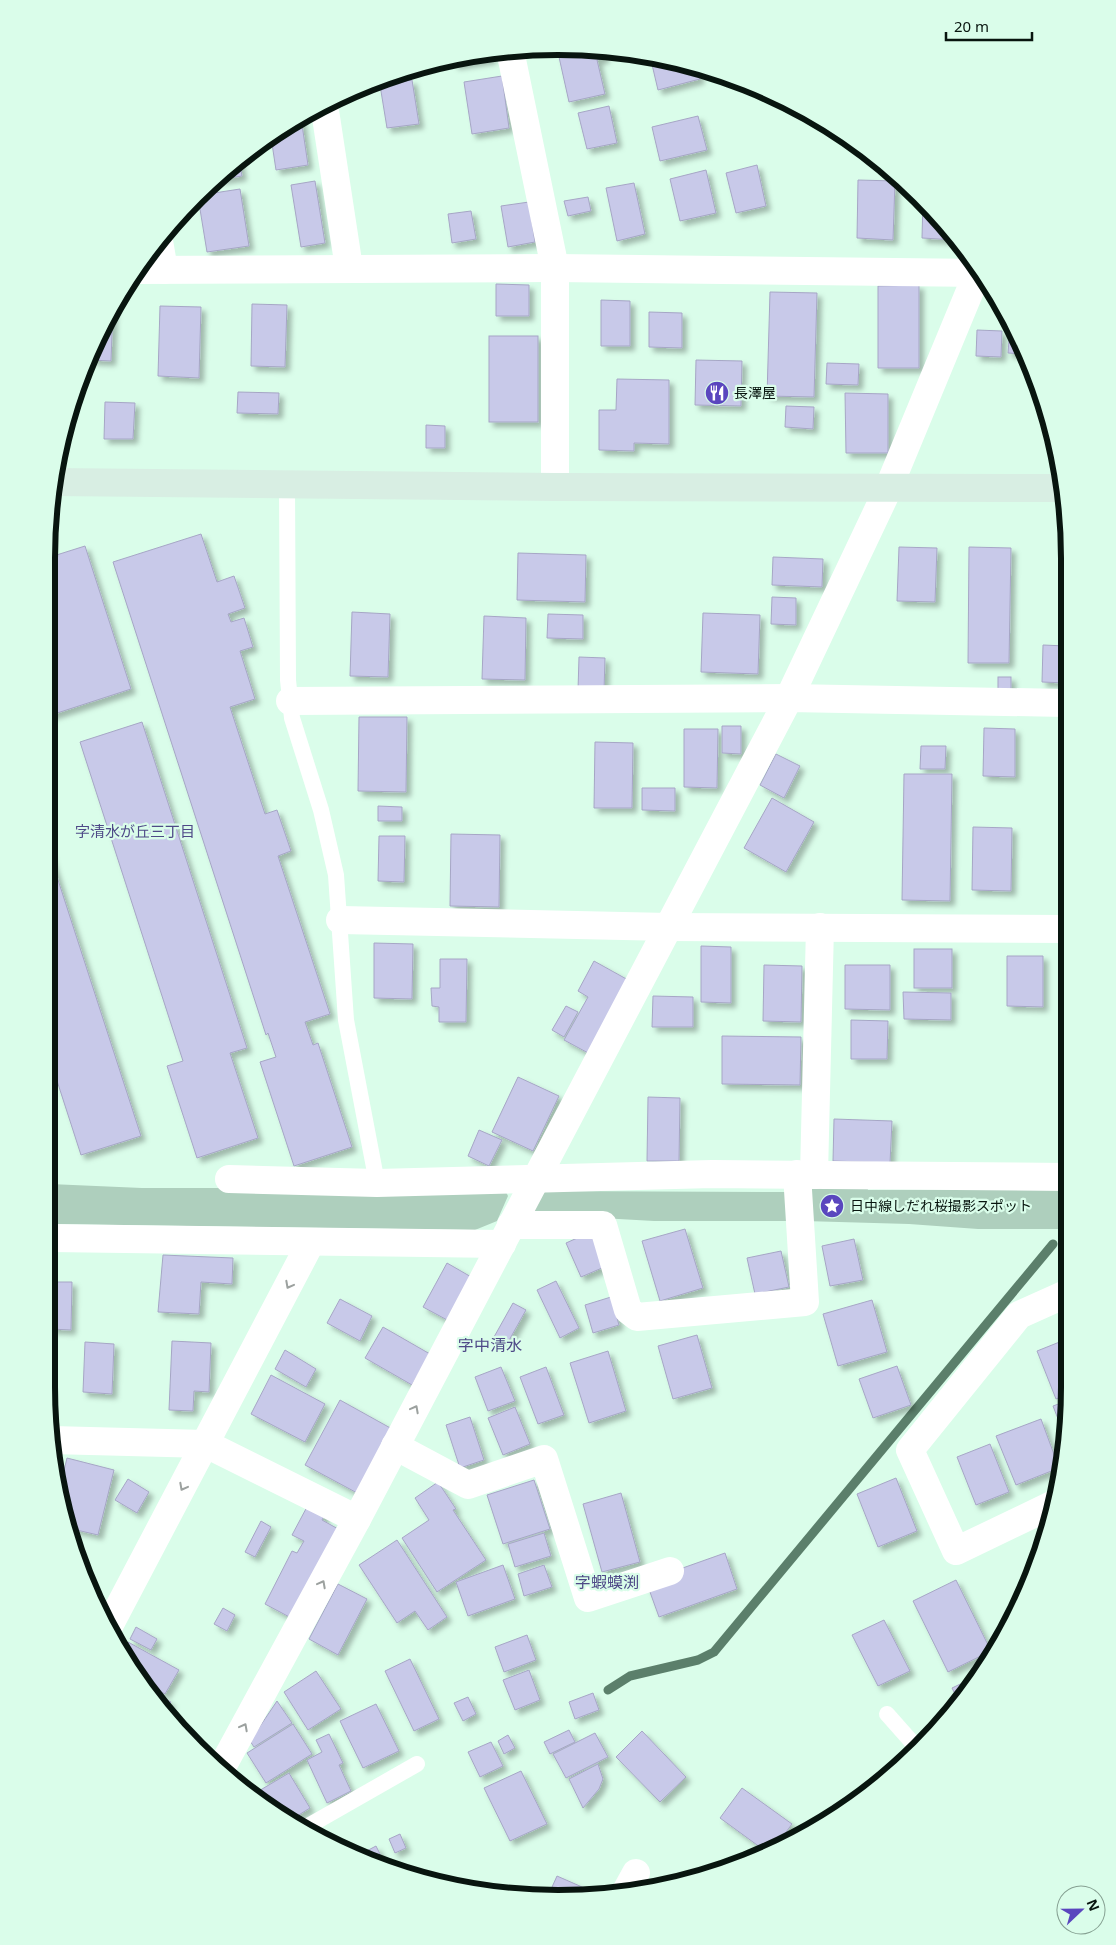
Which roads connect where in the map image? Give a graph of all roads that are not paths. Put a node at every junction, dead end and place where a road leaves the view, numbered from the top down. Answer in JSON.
{"nodes":[{"id":1,"x":511,"y":57,"type":"edge"},
{"id":2,"x":325,"y":113,"type":"edge"},
{"id":3,"x":349,"y":268,"type":"junction"},
{"id":4,"x":555,"y":268,"type":"junction"},
{"id":5,"x":151,"y":270,"type":"edge"},
{"id":6,"x":971,"y":272,"type":"edge"},
{"id":7,"x":977,"y":280,"type":"edge"},
{"id":8,"x":61,"y":482,"type":"edge"},
{"id":9,"x":287,"y":485,"type":"junction"},
{"id":10,"x":555,"y":488,"type":"junction"},
{"id":11,"x":1056,"y":488,"type":"edge"},
{"id":12,"x":888,"y":489,"type":"junction"},
{"id":13,"x":789,"y":698,"type":"junction"},
{"id":14,"x":290,"y":701,"type":"junction"},
{"id":15,"x":1061,"y":703,"type":"edge"},
{"id":16,"x":340,"y":920,"type":"junction"},
{"id":17,"x":669,"y":926,"type":"junction"},
{"id":18,"x":820,"y":927,"type":"junction"},
{"id":19,"x":1061,"y":928,"type":"edge"},
{"id":20,"x":805,"y":1174,"type":"junction"},
{"id":21,"x":1061,"y":1177,"type":"edge"},
{"id":22,"x":228,"y":1179,"type":"dead end"},
{"id":23,"x":536,"y":1180,"type":"junction"},
{"id":24,"x":377,"y":1183,"type":"junction"},
{"id":25,"x":507,"y":1235,"type":"junction"},
{"id":26,"x":55,"y":1238,"type":"edge"},
{"id":27,"x":311,"y":1242,"type":"junction"},
{"id":28,"x":1061,"y":1295,"type":"edge"},
{"id":29,"x":58,"y":1440,"type":"edge"},
{"id":30,"x":206,"y":1444,"type":"junction"},
{"id":31,"x":396,"y":1446,"type":"junction"},
{"id":32,"x":1046,"y":1508,"type":"edge"},
{"id":33,"x":357,"y":1519,"type":"junction"},
{"id":34,"x":670,"y":1571,"type":"dead end"},
{"id":35,"x":112,"y":1620,"type":"edge"},
{"id":36,"x":887,"y":1714,"type":"dead end"},
{"id":37,"x":913,"y":1744,"type":"edge"},
{"id":38,"x":224,"y":1763,"type":"edge"},
{"id":39,"x":416,"y":1764,"type":"dead end"},
{"id":40,"x":311,"y":1825,"type":"edge"}],
"edges":[{"from":1,"to":4,"type":"street"},
{"from":2,"to":3,"type":"street"},
{"from":3,"to":4,"type":"street"},
{"from":3,"to":5,"type":"street"},
{"from":4,"to":6,"type":"street"},
{"from":4,"to":10,"type":"street"},
{"from":7,"to":12,"type":"street"},
{"from":8,"to":9,"type":"street"},
{"from":9,"to":10,"type":"street"},
{"from":9,"to":14,"type":"lane"},
{"from":10,"to":12,"type":"street"},
{"from":11,"to":12,"type":"street"},
{"from":12,"to":13,"type":"street"},
{"from":13,"to":14,"type":"street"},
{"from":13,"to":15,"type":"street"},
{"from":13,"to":17,"type":"street"},
{"from":14,"to":16,"type":"lane"},
{"from":16,"to":17,"type":"street"},
{"from":16,"to":24,"type":"lane"},
{"from":17,"to":18,"type":"street"},
{"from":17,"to":23,"type":"street"},
{"from":18,"to":19,"type":"street"},
{"from":18,"to":20,"type":"street"},
{"from":20,"to":21,"type":"street"},
{"from":20,"to":23,"type":"street"},
{"from":20,"to":25,"type":"street"},
{"from":22,"to":24,"type":"street"},
{"from":23,"to":24,"type":"street"},
{"from":23,"to":25,"type":"street"},
{"from":25,"to":27,"type":"street"},
{"from":31,"to":25,"type":"street","one_way":true},
{"from":26,"to":27,"type":"street"},
{"from":27,"to":30,"type":"street","one_way":true},
{"from":28,"to":32,"type":"street"},
{"from":29,"to":30,"type":"street"},
{"from":30,"to":33,"type":"street"},
{"from":30,"to":35,"type":"street","one_way":true},
{"from":31,"to":33,"type":"street"},
{"from":31,"to":34,"type":"street"},
{"from":38,"to":33,"type":"street","one_way":true},
{"from":36,"to":37,"type":"lane"},
{"from":39,"to":40,"type":"lane"}]}
